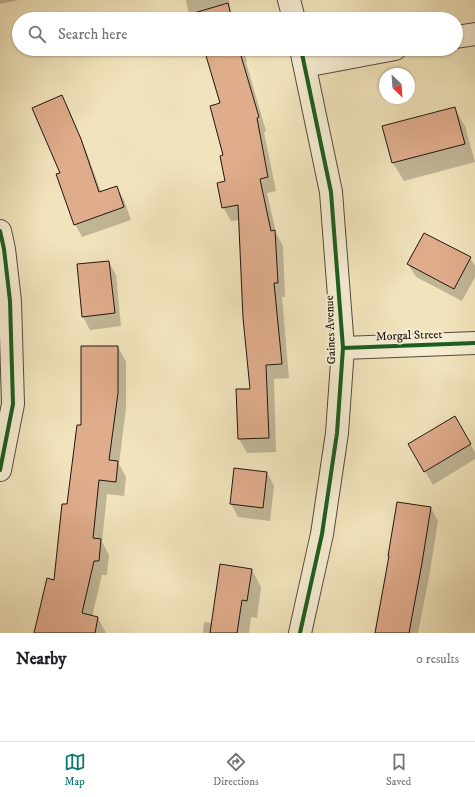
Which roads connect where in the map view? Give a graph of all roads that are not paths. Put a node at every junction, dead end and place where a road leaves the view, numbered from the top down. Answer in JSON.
{"nodes":[{"id":1,"x":289,"y":0,"type":"edge"},
{"id":2,"x":292,"y":12,"type":"edge"},
{"id":3,"x":475,"y":34,"type":"edge"},
{"id":4,"x":463,"y":36,"type":"edge"},
{"id":5,"x":323,"y":56,"type":"edge"},
{"id":6,"x":303,"y":58,"type":"edge"},
{"id":7,"x":1,"y":243,"type":"edge"},
{"id":8,"x":475,"y":343,"type":"edge"},
{"id":9,"x":343,"y":348,"type":"junction"},
{"id":10,"x":0,"y":470,"type":"edge"},
{"id":11,"x":300,"y":633,"type":"edge"}],
"edges":[{"from":1,"to":2,"type":"street"},
{"from":3,"to":4,"type":"street"},
{"from":5,"to":6,"type":"street"},
{"from":6,"to":9,"type":"street","name":"Gaines Avenue"},
{"from":7,"to":10,"type":"street"},
{"from":8,"to":9,"type":"street","name":"Morgal Street"},
{"from":9,"to":11,"type":"street","name":"Gaines Avenue"}]}
